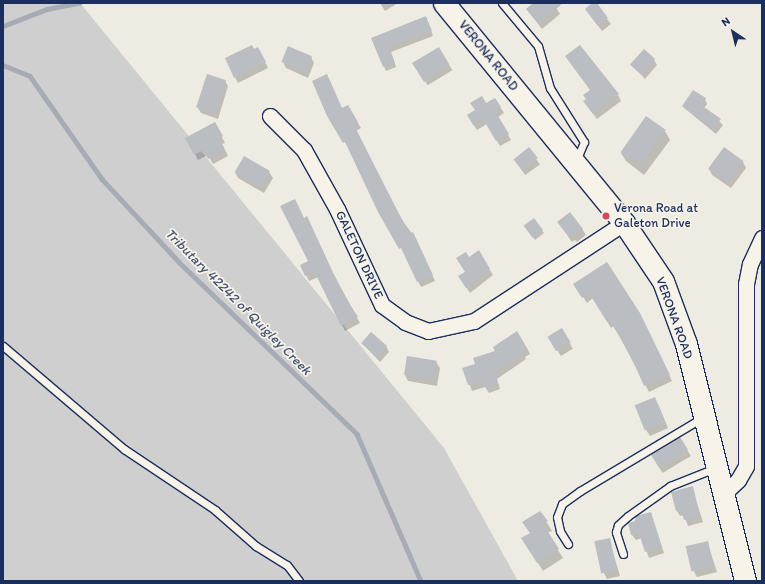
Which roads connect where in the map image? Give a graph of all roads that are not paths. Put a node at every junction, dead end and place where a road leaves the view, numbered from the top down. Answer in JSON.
{"nodes":[{"id":1,"x":444,"y":3,"type":"edge"},
{"id":2,"x":502,"y":3,"type":"edge"},
{"id":3,"x":270,"y":116,"type":"dead end"},
{"id":4,"x":576,"y":163,"type":"junction"},
{"id":5,"x":624,"y":223,"type":"junction"},
{"id":6,"x":762,"y":238,"type":"edge"},
{"id":7,"x":3,"y":346,"type":"edge"},
{"id":8,"x":704,"y":417,"type":"junction"},
{"id":9,"x":717,"y":468,"type":"junction"},
{"id":10,"x":724,"y":494,"type":"junction"},
{"id":11,"x":568,"y":544,"type":"dead end"},
{"id":12,"x":623,"y":554,"type":"dead end"},
{"id":13,"x":299,"y":581,"type":"edge"},
{"id":14,"x":745,"y":581,"type":"edge"}],
"edges":[{"from":1,"to":4,"type":"street","name":"VERONA ROAD"},
{"from":2,"to":4,"type":"lane"},
{"from":3,"to":5,"type":"street","name":"GALETON DRIVE"},
{"from":4,"to":5,"type":"street","name":"VERONA ROAD"},
{"from":5,"to":8,"type":"street","name":"VERONA ROAD"},
{"from":6,"to":10,"type":"street"},
{"from":7,"to":13,"type":"lane"},
{"from":8,"to":9,"type":"street","name":"VERONA ROAD"},
{"from":8,"to":11,"type":"lane"},
{"from":9,"to":10,"type":"street","name":"VERONA ROAD"},
{"from":9,"to":12,"type":"lane"},
{"from":10,"to":14,"type":"street","name":"VERONA ROAD"}]}
